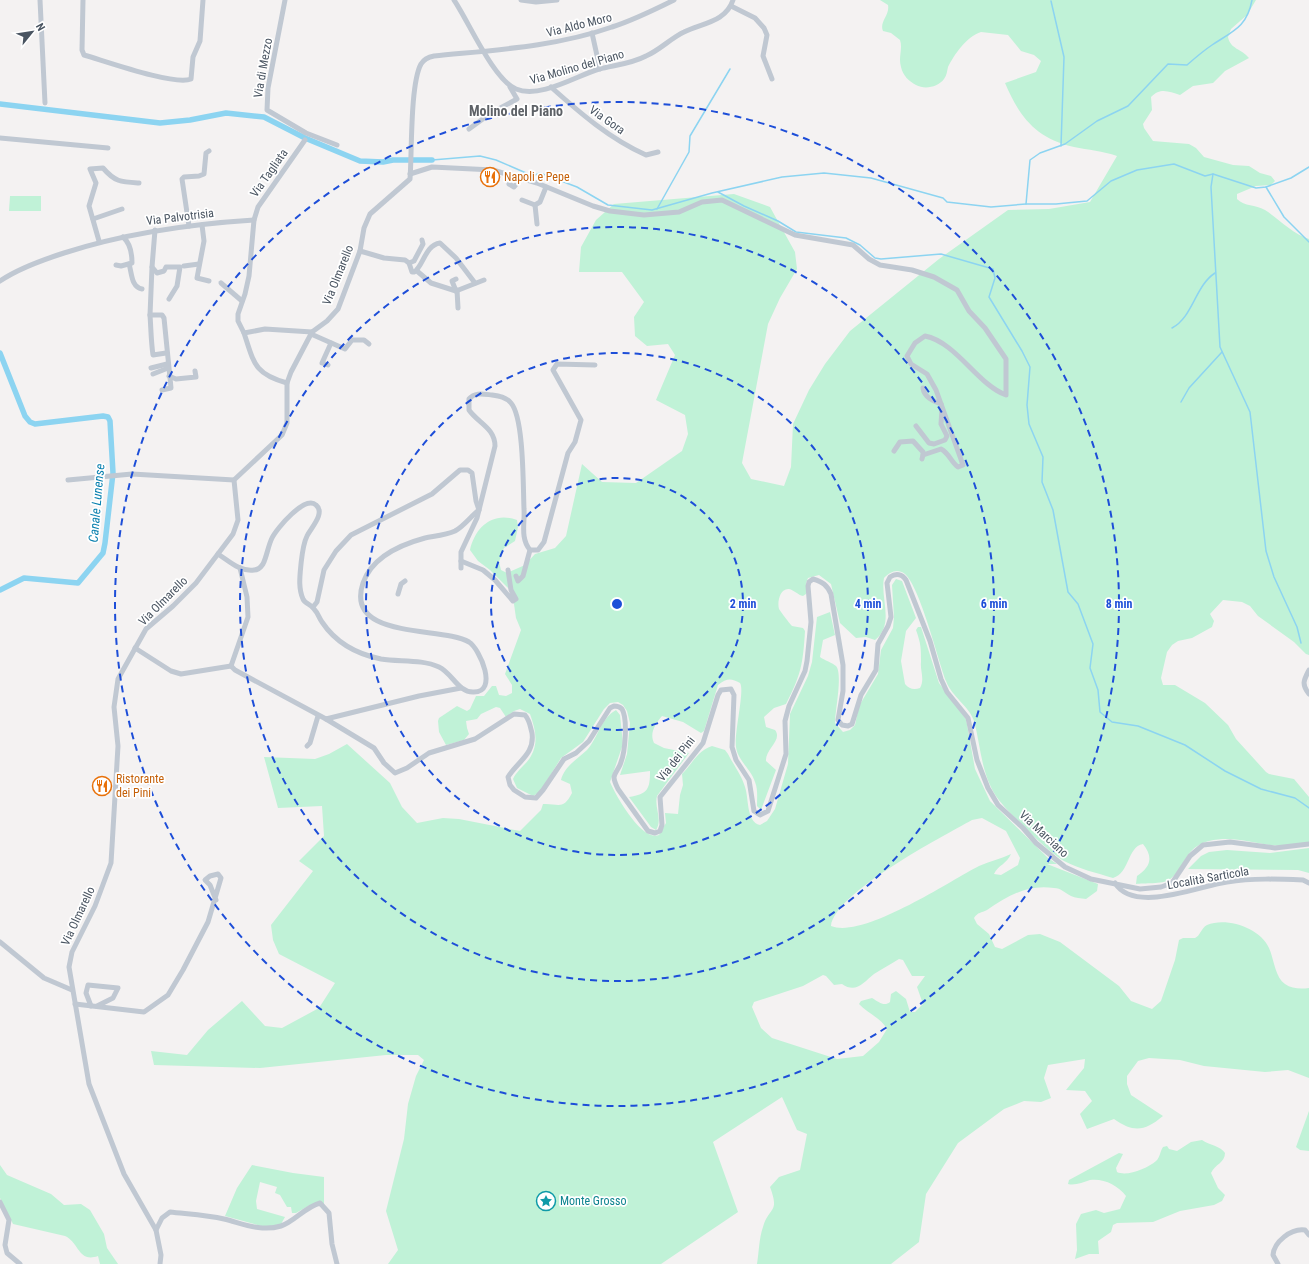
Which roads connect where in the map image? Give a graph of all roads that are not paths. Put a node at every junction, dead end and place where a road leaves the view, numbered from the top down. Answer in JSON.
{"nodes":[{"id":1,"x":40,"y":0,"type":"edge"},
{"id":2,"x":84,"y":0,"type":"edge"},
{"id":3,"x":203,"y":0,"type":"edge"},
{"id":4,"x":285,"y":0,"type":"edge"},
{"id":5,"x":454,"y":0,"type":"edge"},
{"id":6,"x":520,"y":0,"type":"edge"},
{"id":7,"x":557,"y":0,"type":"edge"},
{"id":8,"x":674,"y":0,"type":"edge"},
{"id":9,"x":733,"y":0,"type":"edge"},
{"id":10,"x":731,"y":6,"type":"junction"},
{"id":11,"x":592,"y":33,"type":"junction"},
{"id":12,"x":484,"y":51,"type":"junction"},
{"id":13,"x":600,"y":69,"type":"junction"},
{"id":14,"x":772,"y":79,"type":"dead end"},
{"id":15,"x":508,"y":84,"type":"junction"},
{"id":16,"x":551,"y":87,"type":"junction"},
{"id":17,"x":45,"y":103,"type":"dead end"},
{"id":18,"x":469,"y":129,"type":"dead end"},
{"id":19,"x":0,"y":138,"type":"edge"},
{"id":20,"x":305,"y":140,"type":"dead end"},
{"id":21,"x":337,"y":145,"type":"dead end"},
{"id":22,"x":108,"y":148,"type":"dead end"},
{"id":23,"x":209,"y":151,"type":"dead end"},
{"id":24,"x":658,"y":152,"type":"dead end"},
{"id":25,"x":410,"y":171,"type":"junction"},
{"id":26,"x":521,"y":178,"type":"junction"},
{"id":27,"x":139,"y":183,"type":"dead end"},
{"id":28,"x":509,"y":184,"type":"dead end"},
{"id":29,"x":546,"y":187,"type":"junction"},
{"id":30,"x":522,"y":200,"type":"dead end"},
{"id":31,"x":535,"y":205,"type":"junction"},
{"id":32,"x":122,"y":208,"type":"dead end"},
{"id":33,"x":93,"y":219,"type":"junction"},
{"id":34,"x":254,"y":220,"type":"junction"},
{"id":35,"x":536,"y":224,"type":"dead end"},
{"id":36,"x":202,"y":225,"type":"junction"},
{"id":37,"x":189,"y":226,"type":"junction"},
{"id":38,"x":154,"y":230,"type":"junction"},
{"id":39,"x":122,"y":236,"type":"junction"},
{"id":40,"x":422,"y":240,"type":"dead end"},
{"id":41,"x":95,"y":241,"type":"junction"},
{"id":42,"x":360,"y":251,"type":"junction"},
{"id":43,"x":409,"y":263,"type":"junction"},
{"id":44,"x":129,"y":264,"type":"junction"},
{"id":45,"x":199,"y":264,"type":"junction"},
{"id":46,"x":116,"y":265,"type":"dead end"},
{"id":47,"x":184,"y":266,"type":"dead end"},
{"id":48,"x":152,"y":267,"type":"junction"},
{"id":49,"x":417,"y":271,"type":"junction"},
{"id":50,"x":456,"y":279,"type":"dead end"},
{"id":51,"x":484,"y":280,"type":"dead end"},
{"id":52,"x":0,"y":281,"type":"edge"},
{"id":53,"x":209,"y":281,"type":"dead end"},
{"id":54,"x":475,"y":282,"type":"junction"},
{"id":55,"x":221,"y":283,"type":"dead end"},
{"id":56,"x":142,"y":289,"type":"dead end"},
{"id":57,"x":457,"y":290,"type":"junction"},
{"id":58,"x":169,"y":299,"type":"dead end"},
{"id":59,"x":242,"y":302,"type":"junction"},
{"id":60,"x":458,"y":308,"type":"dead end"},
{"id":61,"x":150,"y":316,"type":"junction"},
{"id":62,"x":244,"y":333,"type":"junction"},
{"id":63,"x":311,"y":333,"type":"junction"},
{"id":64,"x":330,"y":343,"type":"junction"},
{"id":65,"x":370,"y":344,"type":"dead end"},
{"id":66,"x":166,"y":353,"type":"junction"},
{"id":67,"x":328,"y":365,"type":"dead end"},
{"id":68,"x":595,"y":365,"type":"dead end"},
{"id":69,"x":167,"y":366,"type":"junction"},
{"id":70,"x":151,"y":368,"type":"dead end"},
{"id":71,"x":153,"y":374,"type":"dead end"},
{"id":72,"x":193,"y":375,"type":"dead end"},
{"id":73,"x":169,"y":376,"type":"junction"},
{"id":74,"x":287,"y":383,"type":"junction"},
{"id":75,"x":923,"y":388,"type":"dead end"},
{"id":76,"x":162,"y":390,"type":"dead end"},
{"id":77,"x":941,"y":406,"type":"junction"},
{"id":78,"x":916,"y":426,"type":"dead end"},
{"id":79,"x":894,"y":451,"type":"dead end"},
{"id":80,"x":68,"y":480,"type":"dead end"},
{"id":81,"x":234,"y":480,"type":"junction"},
{"id":82,"x":479,"y":510,"type":"junction"},
{"id":83,"x":530,"y":550,"type":"junction"},
{"id":84,"x":218,"y":554,"type":"junction"},
{"id":85,"x":461,"y":561,"type":"junction"},
{"id":86,"x":240,"y":568,"type":"junction"},
{"id":87,"x":460,"y":568,"type":"dead end"},
{"id":88,"x":508,"y":570,"type":"dead end"},
{"id":89,"x":516,"y":576,"type":"dead end"},
{"id":90,"x":405,"y":581,"type":"dead end"},
{"id":91,"x":398,"y":594,"type":"dead end"},
{"id":92,"x":313,"y":607,"type":"junction"},
{"id":93,"x":930,"y":641,"type":"joint"},
{"id":94,"x":135,"y":648,"type":"junction"},
{"id":95,"x":231,"y":666,"type":"junction"},
{"id":96,"x":1308,"y":672,"type":"edge"},
{"id":97,"x":461,"y":688,"type":"junction"},
{"id":98,"x":1309,"y":694,"type":"edge"},
{"id":99,"x":318,"y":716,"type":"junction"},
{"id":100,"x":326,"y":719,"type":"junction"},
{"id":101,"x":307,"y":746,"type":"dead end"},
{"id":102,"x":1309,"y":844,"type":"edge"},
{"id":103,"x":1115,"y":883,"type":"junction"},
{"id":104,"x":1309,"y":883,"type":"edge"},
{"id":105,"x":216,"y":900,"type":"junction"},
{"id":106,"x":0,"y":942,"type":"edge"},
{"id":107,"x":72,"y":990,"type":"junction"},
{"id":108,"x":75,"y":1004,"type":"junction"},
{"id":109,"x":93,"y":1007,"type":"junction"},
{"id":110,"x":0,"y":1202,"type":"edge"},
{"id":111,"x":156,"y":1230,"type":"junction"},
{"id":112,"x":1309,"y":1235,"type":"edge"},
{"id":113,"x":20,"y":1264,"type":"edge"},
{"id":114,"x":160,"y":1264,"type":"edge"},
{"id":115,"x":337,"y":1264,"type":"edge"},
{"id":116,"x":1278,"y":1264,"type":"edge"}],
"edges":[{"from":1,"to":17,"type":"street"},
{"from":2,"to":3,"type":"street"},
{"from":4,"to":21,"type":"street","name":"Via di Mezzo"},
{"from":5,"to":12,"type":"street","name":"Via Molino del Piano"},
{"from":6,"to":7,"type":"street"},
{"from":8,"to":11,"type":"street","name":"Via Aldo Moro"},
{"from":9,"to":10,"type":"street","name":"Via Molino del Piano"},
{"from":10,"to":13,"type":"street","name":"Via Molino del Piano"},
{"from":10,"to":14,"type":"street"},
{"from":11,"to":12,"type":"street","name":"Via Aldo Moro"},
{"from":11,"to":13,"type":"street"},
{"from":12,"to":15,"type":"street","name":"Via Molino del Piano"},
{"from":12,"to":25,"type":"street","name":"Via Olmarello"},
{"from":13,"to":16,"type":"street","name":"Via Molino del Piano"},
{"from":15,"to":16,"type":"street","name":"Via Molino del Piano"},
{"from":15,"to":18,"type":"street"},
{"from":16,"to":24,"type":"street","name":"Via Gora"},
{"from":19,"to":22,"type":"street"},
{"from":20,"to":34,"type":"street","name":"Via Tagliata"},
{"from":23,"to":37,"type":"street"},
{"from":25,"to":26,"type":"street"},
{"from":25,"to":42,"type":"street","name":"Via Olmarello"},
{"from":26,"to":28,"type":"street"},
{"from":26,"to":29,"type":"street"},
{"from":27,"to":33,"type":"street"},
{"from":29,"to":31,"type":"street"},
{"from":29,"to":77,"type":"street"},
{"from":30,"to":31,"type":"street"},
{"from":31,"to":35,"type":"street"},
{"from":32,"to":33,"type":"street"},
{"from":33,"to":41,"type":"street"},
{"from":34,"to":36,"type":"street","name":"Via Palvotrisia"},
{"from":34,"to":59,"type":"street"},
{"from":36,"to":37,"type":"street","name":"Via Palvotrisia"},
{"from":36,"to":45,"type":"street"},
{"from":37,"to":38,"type":"street","name":"Via Palvotrisia"},
{"from":38,"to":39,"type":"street","name":"Via Palvotrisia"},
{"from":38,"to":48,"type":"street"},
{"from":39,"to":41,"type":"street","name":"Via Palvotrisia"},
{"from":39,"to":44,"type":"street"},
{"from":40,"to":43,"type":"street"},
{"from":41,"to":52,"type":"street","name":"Via Palvotrisia"},
{"from":42,"to":43,"type":"street"},
{"from":42,"to":63,"type":"street","name":"Via Olmarello"},
{"from":43,"to":49,"type":"street"},
{"from":44,"to":46,"type":"street"},
{"from":44,"to":56,"type":"street"},
{"from":45,"to":47,"type":"street"},
{"from":45,"to":53,"type":"street"},
{"from":48,"to":58,"type":"street"},
{"from":48,"to":61,"type":"street"},
{"from":49,"to":54,"type":"street"},
{"from":49,"to":57,"type":"street"},
{"from":50,"to":57,"type":"street"},
{"from":51,"to":54,"type":"street"},
{"from":54,"to":57,"type":"street"},
{"from":55,"to":59,"type":"street"},
{"from":57,"to":60,"type":"street"},
{"from":59,"to":62,"type":"street"},
{"from":61,"to":66,"type":"street"},
{"from":61,"to":66,"type":"street"},
{"from":62,"to":63,"type":"street"},
{"from":62,"to":74,"type":"street"},
{"from":63,"to":64,"type":"street"},
{"from":63,"to":74,"type":"street","name":"Via Olmarello"},
{"from":64,"to":65,"type":"street"},
{"from":64,"to":67,"type":"street"},
{"from":66,"to":69,"type":"street"},
{"from":68,"to":83,"type":"street"},
{"from":69,"to":70,"type":"street"},
{"from":69,"to":71,"type":"street"},
{"from":69,"to":73,"type":"street"},
{"from":72,"to":73,"type":"street"},
{"from":73,"to":76,"type":"street"},
{"from":74,"to":81,"type":"street","name":"Via Olmarello"},
{"from":75,"to":77,"type":"street"},
{"from":77,"to":78,"type":"street"},
{"from":77,"to":79,"type":"street"},
{"from":80,"to":81,"type":"street"},
{"from":81,"to":84,"type":"street","name":"Via Olmarello"},
{"from":82,"to":83,"type":"street"},
{"from":82,"to":85,"type":"street"},
{"from":82,"to":92,"type":"street"},
{"from":82,"to":97,"type":"street"},
{"from":83,"to":89,"type":"street"},
{"from":84,"to":86,"type":"street"},
{"from":84,"to":94,"type":"street","name":"Via Olmarello"},
{"from":85,"to":87,"type":"street"},
{"from":85,"to":88,"type":"street"},
{"from":86,"to":92,"type":"street"},
{"from":86,"to":95,"type":"street"},
{"from":90,"to":91,"type":"street"},
{"from":92,"to":97,"type":"street"},
{"from":93,"to":100,"type":"street","name":"Via dei Pini"},
{"from":93,"to":103,"type":"street","name":"Via Marciano"},
{"from":94,"to":95,"type":"street"},
{"from":94,"to":107,"type":"street","name":"Via Olmarello"},
{"from":95,"to":99,"type":"street"},
{"from":96,"to":98,"type":"street"},
{"from":97,"to":100,"type":"street"},
{"from":99,"to":100,"type":"street"},
{"from":99,"to":101,"type":"street"},
{"from":102,"to":103,"type":"street","name":"Via Marciano"},
{"from":103,"to":104,"type":"street","name":"Località Sarticola"},
{"from":105,"to":105,"type":"street"},
{"from":105,"to":109,"type":"street"},
{"from":106,"to":107,"type":"street"},
{"from":107,"to":108,"type":"street","name":"Via Olmarello"},
{"from":108,"to":109,"type":"street"},
{"from":108,"to":111,"type":"street","name":"Via Olmarello"},
{"from":109,"to":109,"type":"street"},
{"from":110,"to":113,"type":"street"},
{"from":111,"to":114,"type":"street","name":"Via Olmarello"},
{"from":111,"to":115,"type":"street"},
{"from":112,"to":116,"type":"street"}]}
